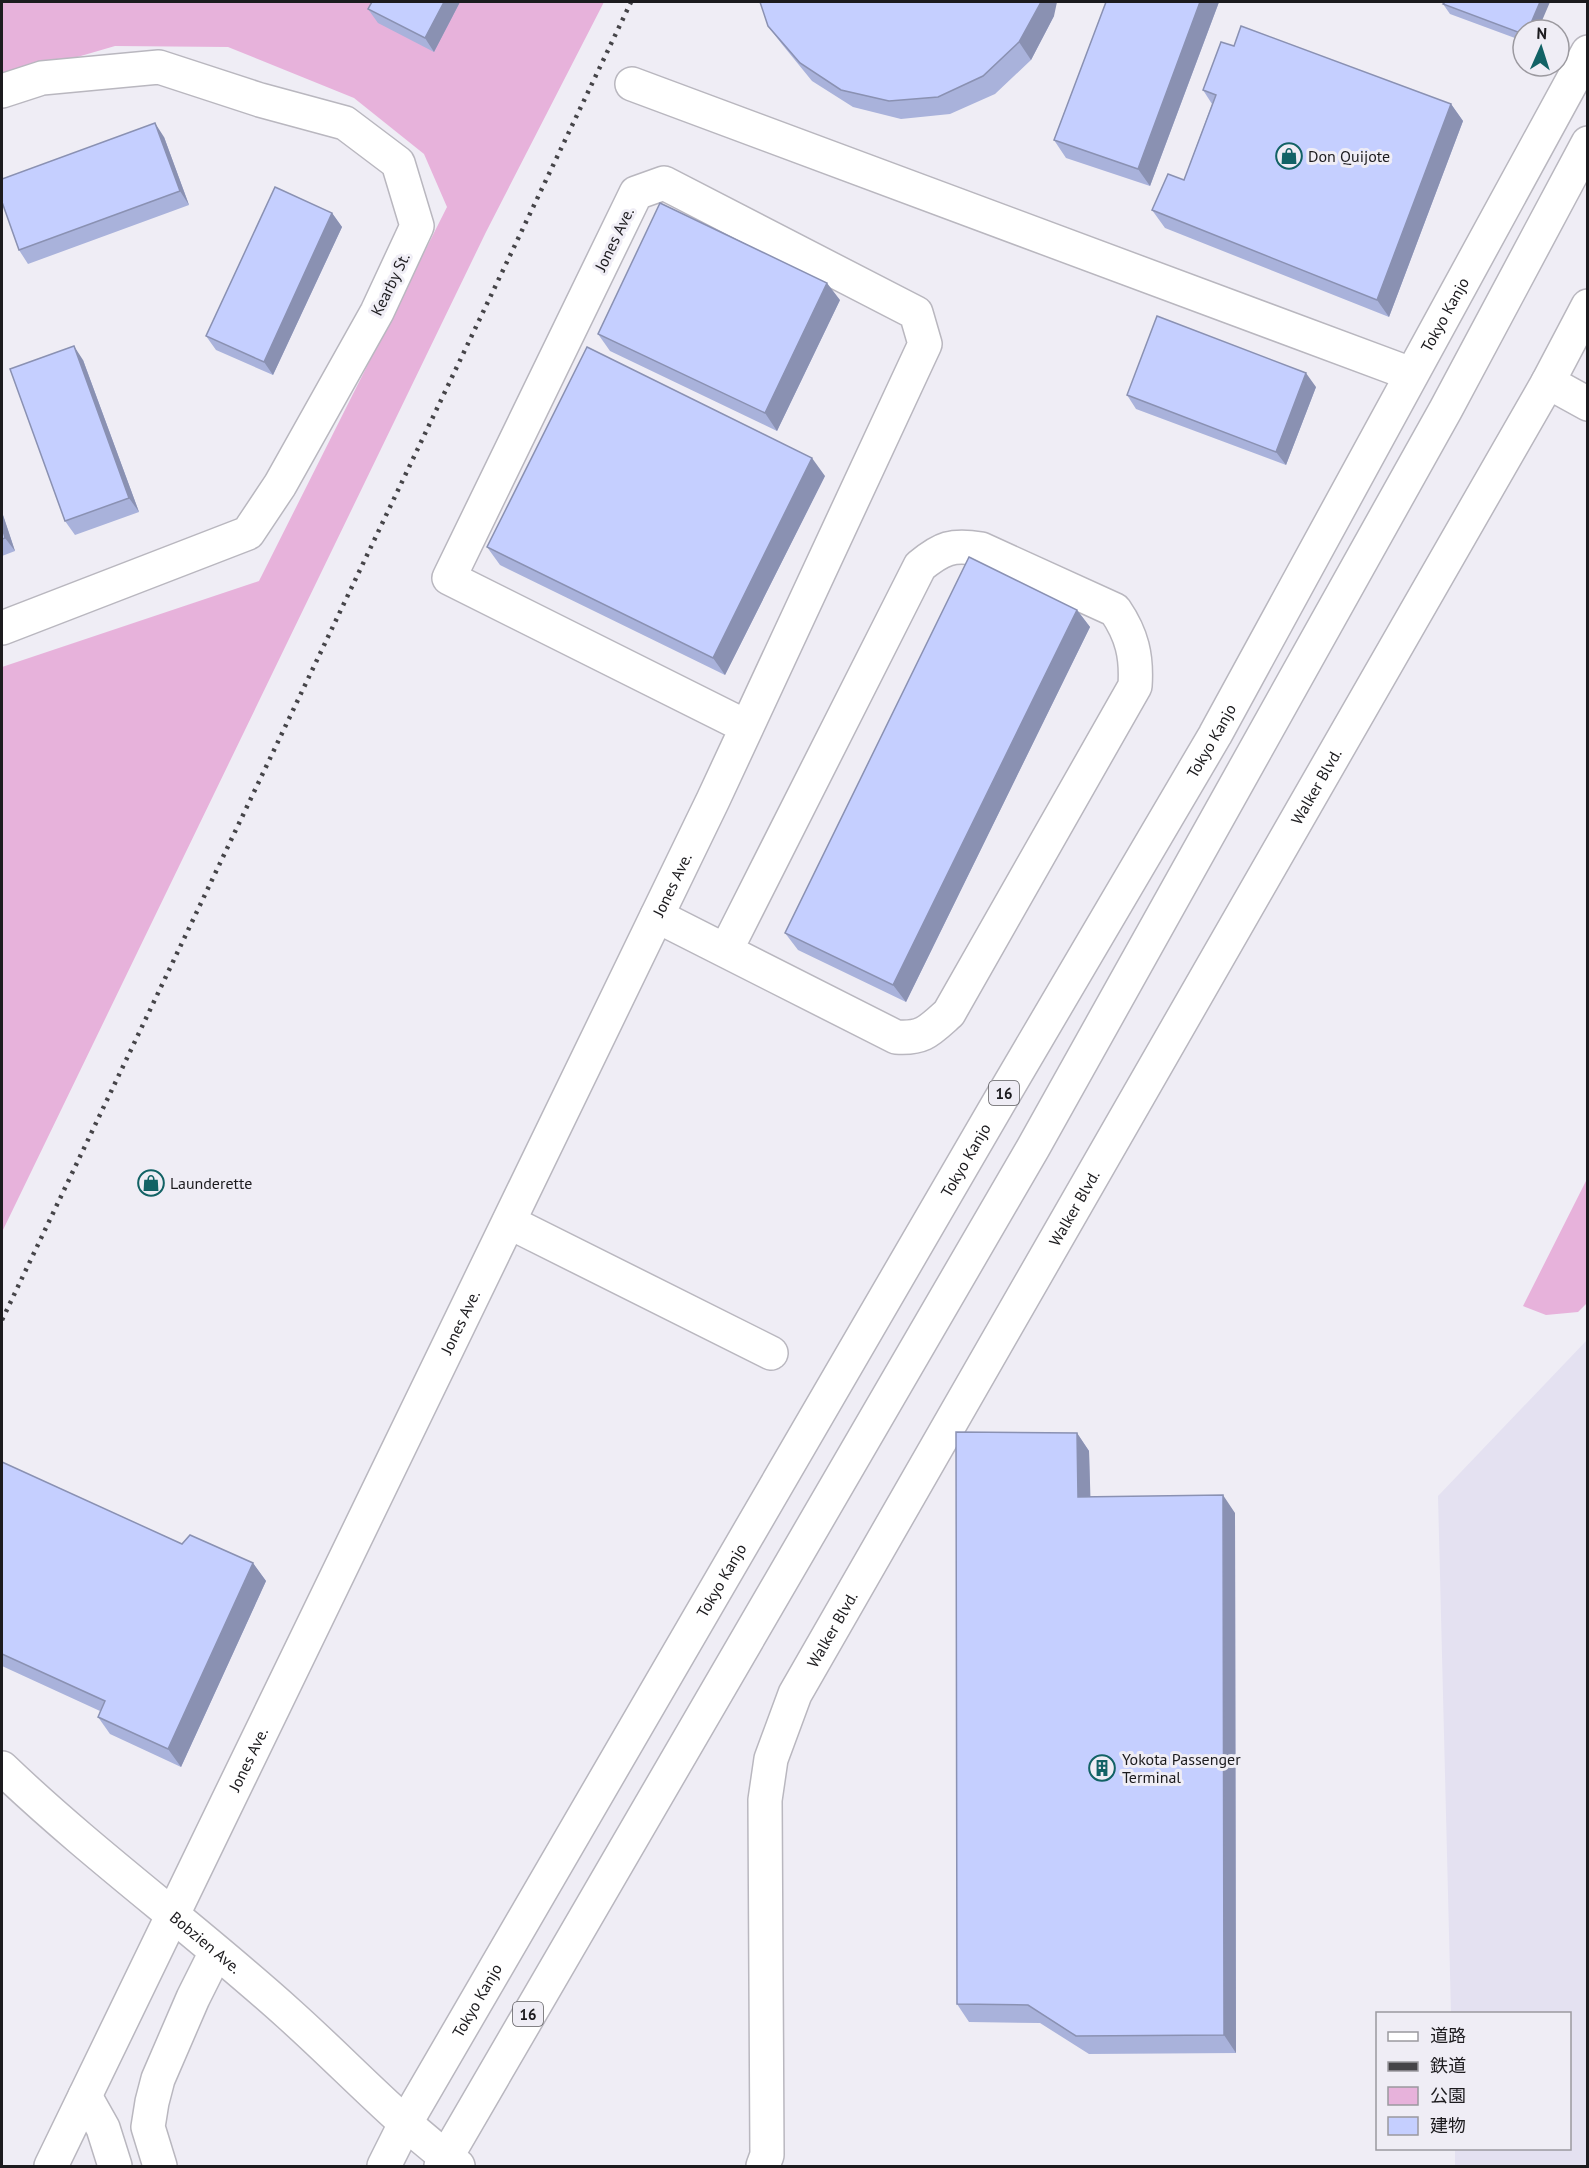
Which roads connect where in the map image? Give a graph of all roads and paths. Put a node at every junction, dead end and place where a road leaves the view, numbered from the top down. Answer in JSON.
{"nodes":[{"id":1,"x":1587,"y":52,"type":"edge"},
{"id":2,"x":632,"y":84,"type":"dead end"},
{"id":3,"x":2,"y":91,"type":"edge"},
{"id":4,"x":1587,"y":143,"type":"edge"},
{"id":5,"x":1587,"y":306,"type":"edge"},
{"id":6,"x":1411,"y":374,"type":"junction"},
{"id":7,"x":1548,"y":382,"type":"junction"},
{"id":8,"x":1587,"y":404,"type":"edge"},
{"id":9,"x":2,"y":628,"type":"edge"},
{"id":10,"x":747,"y":727,"type":"junction"},
{"id":11,"x":657,"y":916,"type":"junction"},
{"id":12,"x":726,"y":950,"type":"junction"},
{"id":13,"x":509,"y":1222,"type":"junction"},
{"id":14,"x":771,"y":1353,"type":"dead end"},
{"id":15,"x":2,"y":1768,"type":"edge"},
{"id":16,"x":172,"y":1916,"type":"junction"},
{"id":17,"x":216,"y":1952,"type":"junction"},
{"id":18,"x":85,"y":2096,"type":"junction"},
{"id":19,"x":405,"y":2124,"type":"junction"},
{"id":20,"x":448,"y":2163,"type":"edge"},
{"id":21,"x":51,"y":2166,"type":"edge"},
{"id":22,"x":115,"y":2166,"type":"edge"},
{"id":23,"x":160,"y":2166,"type":"edge"},
{"id":24,"x":384,"y":2166,"type":"edge"},
{"id":25,"x":763,"y":2166,"type":"edge"}],
"edges":[{"from":1,"to":6,"type":"main road","name":"Tokyo Kanjo","number":"16"},
{"from":2,"to":6,"type":"main road"},
{"from":3,"to":9,"type":"main road","name":"Kearby St."},
{"from":4,"to":20,"type":"main road","number":"16"},
{"from":5,"to":7,"type":"main road","name":"Walker Blvd."},
{"from":6,"to":19,"type":"main road","name":"Tokyo Kanjo","number":"16"},
{"from":7,"to":8,"type":"main road"},
{"from":7,"to":25,"type":"main road","name":"Walker Blvd."},
{"from":10,"to":10,"type":"main road","name":"Jones Ave."},
{"from":10,"to":11,"type":"main road","name":"Jones Ave."},
{"from":11,"to":12,"type":"main road"},
{"from":11,"to":13,"type":"main road","name":"Jones Ave."},
{"from":12,"to":12,"type":"main road"},
{"from":13,"to":14,"type":"main road"},
{"from":13,"to":16,"type":"main road","name":"Jones Ave."},
{"from":15,"to":16,"type":"main road","name":"Bobzien Ave."},
{"from":16,"to":17,"type":"main road","name":"Bobzien Ave."},
{"from":16,"to":18,"type":"main road","name":"Jones Ave."},
{"from":17,"to":19,"type":"main road","name":"Bobzien Ave."},
{"from":17,"to":23,"type":"main road"},
{"from":18,"to":21,"type":"main road","name":"Jones Ave."},
{"from":18,"to":22,"type":"main road"},
{"from":19,"to":20,"type":"main road","name":"Bobzien Ave."},
{"from":19,"to":24,"type":"main road","name":"Tokyo Kanjo","number":"16"}]}
